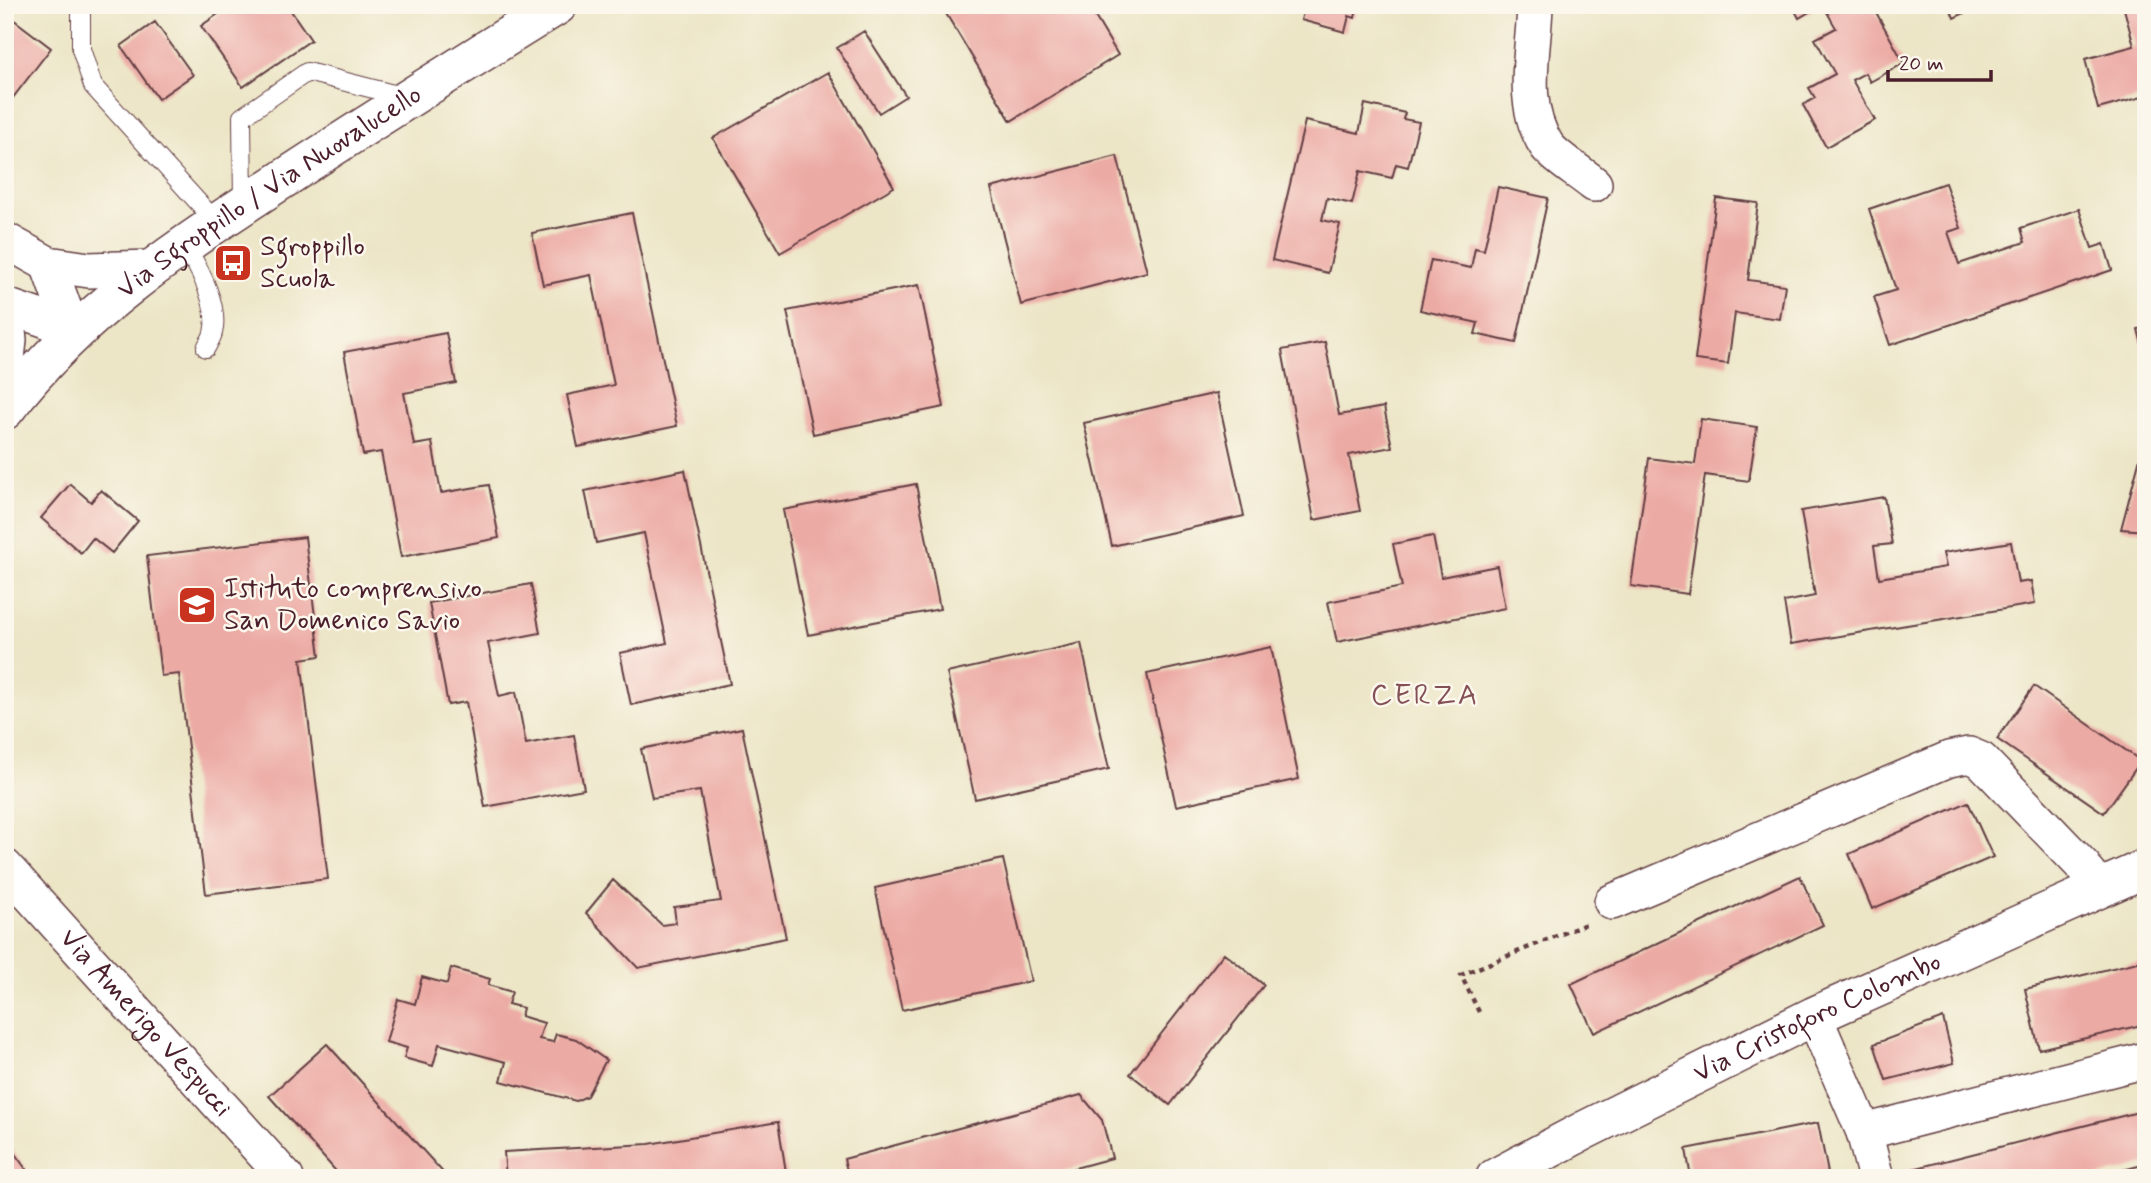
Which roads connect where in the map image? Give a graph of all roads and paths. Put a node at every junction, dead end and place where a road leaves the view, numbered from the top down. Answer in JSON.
{"nodes":[{"id":1,"x":81,"y":5,"type":"edge"},
{"id":2,"x":558,"y":5,"type":"edge"},
{"id":3,"x":1535,"y":5,"type":"edge"},
{"id":4,"x":409,"y":98,"type":"junction"},
{"id":5,"x":1594,"y":184,"type":"dead end"},
{"id":6,"x":229,"y":214,"type":"junction"},
{"id":7,"x":5,"y":240,"type":"edge"},
{"id":8,"x":184,"y":244,"type":"junction"},
{"id":9,"x":48,"y":264,"type":"junction"},
{"id":10,"x":150,"y":268,"type":"junction"},
{"id":11,"x":5,"y":306,"type":"edge"},
{"id":12,"x":73,"y":334,"type":"junction"},
{"id":13,"x":206,"y":348,"type":"dead end"},
{"id":14,"x":5,"y":377,"type":"edge"},
{"id":15,"x":5,"y":410,"type":"edge"},
{"id":16,"x":5,"y":867,"type":"edge"},
{"id":17,"x":2146,"y":868,"type":"edge"},
{"id":18,"x":2099,"y":889,"type":"junction"},
{"id":19,"x":1612,"y":902,"type":"joint"},
{"id":20,"x":1479,"y":1012,"type":"dead end"},
{"id":21,"x":1814,"y":1016,"type":"junction"},
{"id":22,"x":2146,"y":1060,"type":"edge"},
{"id":23,"x":1864,"y":1132,"type":"junction"},
{"id":24,"x":286,"y":1178,"type":"edge"},
{"id":25,"x":1495,"y":1178,"type":"edge"},
{"id":26,"x":1876,"y":1178,"type":"edge"}],
"edges":[{"from":1,"to":6,"type":"lane"},
{"from":2,"to":4,"type":"street","name":"Via Sgroppillo / Via Nuovalucello"},
{"from":3,"to":5,"type":"street"},
{"from":4,"to":6,"type":"street","name":"Via Sgroppillo / Via Nuovalucello"},
{"from":4,"to":6,"type":"lane"},
{"from":6,"to":8,"type":"street","name":"Via Sgroppillo / Via Nuovalucello"},
{"from":7,"to":9,"type":"street"},
{"from":8,"to":10,"type":"street","name":"Via Sgroppillo / Via Nuovalucello"},
{"from":8,"to":13,"type":"lane"},
{"from":9,"to":10,"type":"street"},
{"from":9,"to":12,"type":"street"},
{"from":10,"to":12,"type":"street","name":"Via Sgroppillo / Via Nuovalucello"},
{"from":11,"to":12,"type":"street"},
{"from":11,"to":14,"type":"street"},
{"from":12,"to":15,"type":"street","name":"Via Sgroppillo / Via Nuovalucello"},
{"from":16,"to":24,"type":"street","name":"Via Amerigo Vespucci"},
{"from":17,"to":18,"type":"street","name":"Via Cristoforo Colombo"},
{"from":18,"to":19,"type":"street"},
{"from":18,"to":21,"type":"street","name":"Via Cristoforo Colombo"},
{"from":19,"to":20,"type":"path"},
{"from":21,"to":23,"type":"street"},
{"from":21,"to":25,"type":"street","name":"Via Cristoforo Colombo"},
{"from":22,"to":23,"type":"street"},
{"from":23,"to":26,"type":"street"}]}
